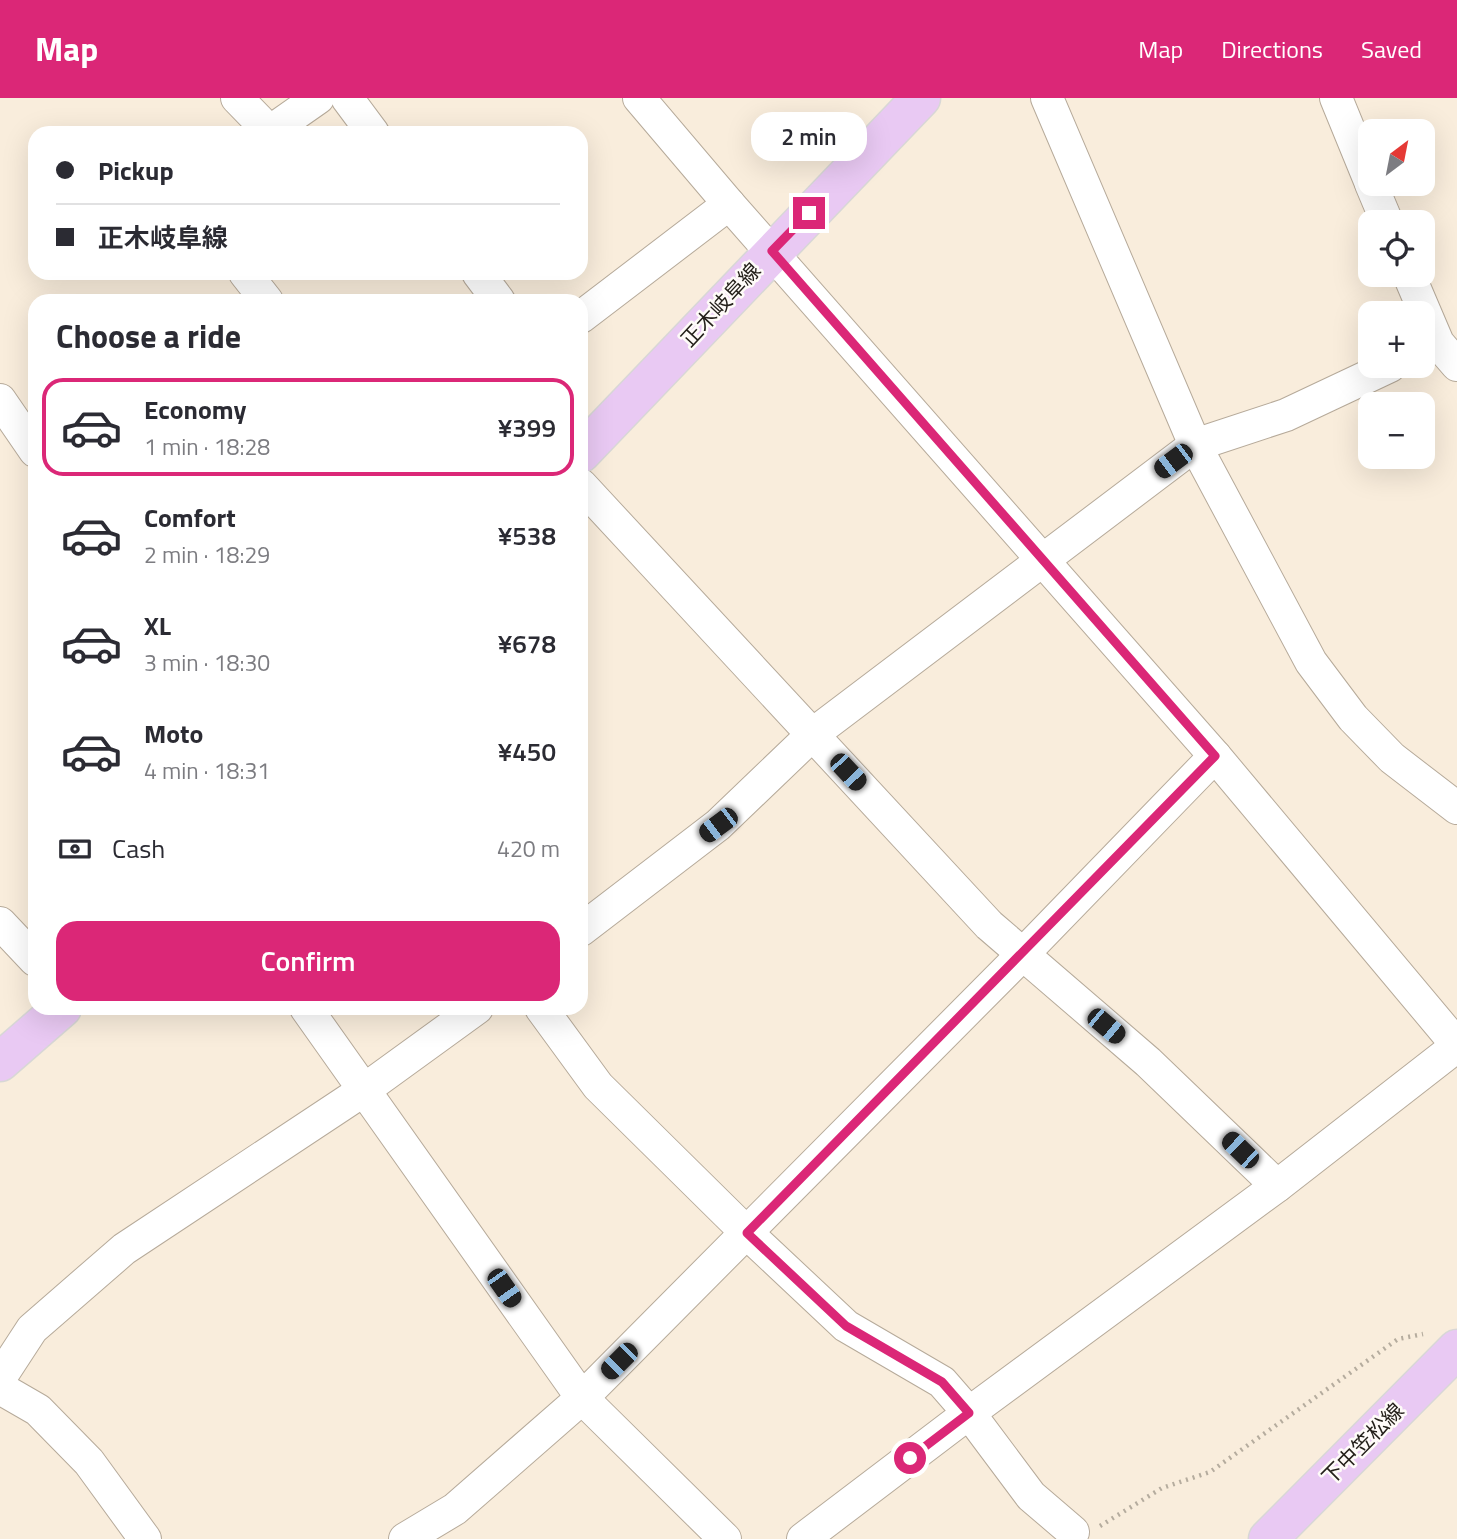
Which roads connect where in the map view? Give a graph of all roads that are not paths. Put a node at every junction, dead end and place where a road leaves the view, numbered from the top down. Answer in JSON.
{"nodes":[{"id":1,"x":237,"y":98,"type":"edge"},
{"id":2,"x":317,"y":98,"type":"edge"},
{"id":3,"x":347,"y":98,"type":"edge"},
{"id":4,"x":639,"y":98,"type":"edge"},
{"id":5,"x":921,"y":98,"type":"edge"},
{"id":6,"x":1047,"y":98,"type":"edge"},
{"id":7,"x":1336,"y":98,"type":"edge"},
{"id":8,"x":263,"y":126,"type":"edge"},
{"id":9,"x":277,"y":126,"type":"edge"},
{"id":10,"x":368,"y":126,"type":"edge"},
{"id":11,"x":1358,"y":151,"type":"edge"},
{"id":12,"x":729,"y":204,"type":"junction"},
{"id":13,"x":772,"y":251,"type":"junction"},
{"id":14,"x":250,"y":280,"type":"edge"},
{"id":15,"x":1415,"y":287,"type":"edge"},
{"id":16,"x":262,"y":294,"type":"edge"},
{"id":17,"x":588,"y":312,"type":"edge"},
{"id":18,"x":1444,"y":348,"type":"edge"},
{"id":19,"x":1365,"y":378,"type":"edge"},
{"id":20,"x":0,"y":400,"type":"edge"},
{"id":21,"x":28,"y":441,"type":"edge"},
{"id":22,"x":1195,"y":445,"type":"junction"},
{"id":23,"x":588,"y":446,"type":"edge"},
{"id":24,"x":588,"y":493,"type":"edge"},
{"id":25,"x":1042,"y":559,"type":"junction"},
{"id":26,"x":813,"y":734,"type":"junction"},
{"id":27,"x":1215,"y":756,"type":"junction"},
{"id":28,"x":1457,"y":808,"type":"edge"},
{"id":29,"x":0,"y":923,"type":"edge"},
{"id":30,"x":588,"y":925,"type":"edge"},
{"id":31,"x":28,"y":953,"type":"edge"},
{"id":32,"x":1022,"y":955,"type":"junction"},
{"id":33,"x":54,"y":1015,"type":"edge"},
{"id":34,"x":311,"y":1015,"type":"edge"},
{"id":35,"x":467,"y":1015,"type":"edge"},
{"id":36,"x":546,"y":1015,"type":"edge"},
{"id":37,"x":1457,"y":1045,"type":"edge"},
{"id":38,"x":0,"y":1062,"type":"edge"},
{"id":39,"x":364,"y":1090,"type":"junction"},
{"id":40,"x":1277,"y":1186,"type":"junction"},
{"id":41,"x":747,"y":1233,"type":"junction"},
{"id":42,"x":1445,"y":1338,"type":"edge"},
{"id":43,"x":0,"y":1378,"type":"edge"},
{"id":44,"x":0,"y":1388,"type":"edge"},
{"id":45,"x":582,"y":1398,"type":"junction"},
{"id":46,"x":969,"y":1413,"type":"junction"},
{"id":47,"x":1073,"y":1532,"type":"road end"},
{"id":48,"x":145,"y":1539,"type":"edge"},
{"id":49,"x":405,"y":1539,"type":"edge"},
{"id":50,"x":724,"y":1539,"type":"edge"},
{"id":51,"x":803,"y":1539,"type":"edge"},
{"id":52,"x":1268,"y":1539,"type":"edge"}],
"edges":[{"from":1,"to":8,"type":"street"},
{"from":2,"to":9,"type":"street"},
{"from":3,"to":10,"type":"street"},
{"from":4,"to":12,"type":"street"},
{"from":5,"to":13,"type":"main road","name":"正木岐阜線"},
{"from":6,"to":22,"type":"street"},
{"from":7,"to":11,"type":"street"},
{"from":12,"to":13,"type":"street"},
{"from":12,"to":17,"type":"street"},
{"from":13,"to":23,"type":"main road","name":"正木岐阜線"},
{"from":13,"to":25,"type":"street"},
{"from":14,"to":16,"type":"street"},
{"from":15,"to":18,"type":"street"},
{"from":19,"to":22,"type":"street"},
{"from":20,"to":21,"type":"street"},
{"from":22,"to":25,"type":"street"},
{"from":22,"to":28,"type":"street"},
{"from":24,"to":26,"type":"street"},
{"from":25,"to":26,"type":"street"},
{"from":25,"to":27,"type":"street"},
{"from":26,"to":30,"type":"street"},
{"from":26,"to":32,"type":"street"},
{"from":27,"to":32,"type":"street"},
{"from":27,"to":37,"type":"street"},
{"from":29,"to":31,"type":"street"},
{"from":32,"to":40,"type":"street"},
{"from":32,"to":41,"type":"street"},
{"from":33,"to":38,"type":"main road"},
{"from":34,"to":39,"type":"street"},
{"from":35,"to":39,"type":"street"},
{"from":36,"to":41,"type":"street"},
{"from":37,"to":40,"type":"street"},
{"from":39,"to":43,"type":"street"},
{"from":39,"to":45,"type":"street"},
{"from":40,"to":46,"type":"street"},
{"from":41,"to":45,"type":"street"},
{"from":41,"to":46,"type":"street"},
{"from":42,"to":52,"type":"main road","name":"下中笠松線"},
{"from":44,"to":48,"type":"street"},
{"from":45,"to":49,"type":"street"},
{"from":45,"to":50,"type":"street"},
{"from":46,"to":47,"type":"street"},
{"from":46,"to":51,"type":"street"}]}
